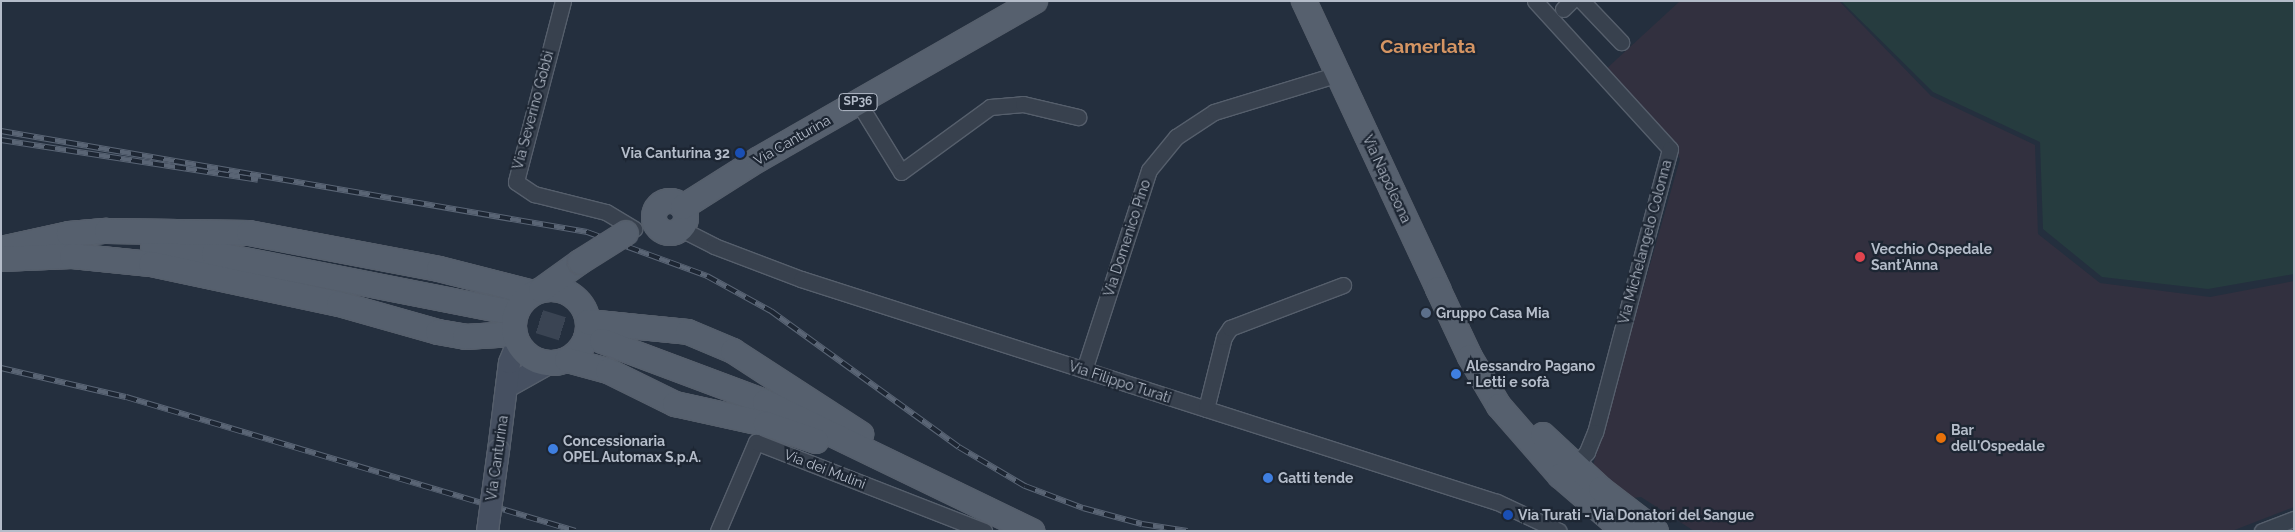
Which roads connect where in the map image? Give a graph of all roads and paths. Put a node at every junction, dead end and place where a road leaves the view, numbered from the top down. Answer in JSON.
{"nodes":[{"id":1,"x":563,"y":1,"type":"edge"},
{"id":2,"x":1035,"y":1,"type":"edge"},
{"id":3,"x":1304,"y":1,"type":"edge"},
{"id":4,"x":1535,"y":1,"type":"edge"},
{"id":5,"x":1582,"y":1,"type":"edge"},
{"id":6,"x":1621,"y":42,"type":"dead end"},
{"id":7,"x":1338,"y":74,"type":"junction"},
{"id":8,"x":858,"y":102,"type":"junction"},
{"id":9,"x":1078,"y":117,"type":"dead end"},
{"id":10,"x":682,"y":218,"type":"junction"},
{"id":11,"x":638,"y":227,"type":"junction"},
{"id":12,"x":71,"y":245,"type":"junction"},
{"id":13,"x":1,"y":250,"type":"edge"},
{"id":14,"x":1,"y":259,"type":"edge"},
{"id":15,"x":580,"y":262,"type":"junction"},
{"id":16,"x":1343,"y":285,"type":"dead end"},
{"id":17,"x":537,"y":292,"type":"junction"},
{"id":18,"x":578,"y":300,"type":"junction"},
{"id":19,"x":505,"y":310,"type":"tunnel mouth"},
{"id":20,"x":588,"y":322,"type":"junction"},
{"id":21,"x":516,"y":338,"type":"junction"},
{"id":22,"x":602,"y":341,"type":"tunnel mouth"},
{"id":23,"x":1470,"y":357,"type":"junction"},
{"id":24,"x":558,"y":362,"type":"junction"},
{"id":25,"x":1084,"y":370,"type":"junction"},
{"id":26,"x":507,"y":386,"type":"junction"},
{"id":27,"x":1206,"y":409,"type":"junction"},
{"id":28,"x":1540,"y":453,"type":"junction"},
{"id":29,"x":1575,"y":466,"type":"junction"},
{"id":30,"x":930,"y":482,"type":"junction"},
{"id":31,"x":2294,"y":519,"type":"edge"},
{"id":32,"x":1534,"y":524,"type":"edge"},
{"id":33,"x":487,"y":531,"type":"edge"},
{"id":34,"x":718,"y":531,"type":"edge"},
{"id":35,"x":984,"y":531,"type":"edge"},
{"id":36,"x":1032,"y":531,"type":"edge"},
{"id":37,"x":1559,"y":531,"type":"edge"},
{"id":38,"x":1624,"y":531,"type":"edge"},
{"id":39,"x":1656,"y":531,"type":"edge"},
{"id":40,"x":2262,"y":531,"type":"edge"}],
"edges":[{"from":1,"to":11,"type":"street","name":"Via Severino Gobbi"},
{"from":2,"to":8,"type":"main road","name":"Via Canturina","number":"SP36"},
{"from":3,"to":7,"type":"main road","name":"Via Napoleona"},
{"from":4,"to":29,"type":"street","name":"Via Michelangelo Colonna"},
{"from":5,"to":6,"type":"street"},
{"from":7,"to":23,"type":"main road","name":"Via Napoleona"},
{"from":7,"to":25,"type":"street","name":"Via Domenico Pino"},
{"from":8,"to":9,"type":"street"},
{"from":8,"to":10,"type":"main road","name":"Via Canturina","number":"SP36"},
{"from":10,"to":11,"type":"main road"},
{"from":10,"to":25,"type":"street","name":"Via Filippo Turati"},
{"from":11,"to":15,"type":"main road","bridge":true},
{"from":12,"to":13,"type":"main road"},
{"from":12,"to":14,"type":"main road"},
{"from":12,"to":17,"type":"main road"},
{"from":12,"to":19,"type":"main road"},
{"from":12,"to":21,"type":"main road"},
{"from":15,"to":17,"type":"main road"},
{"from":15,"to":18,"type":"main road"},
{"from":16,"to":27,"type":"street"},
{"from":17,"to":18,"type":"main road"},
{"from":17,"to":21,"type":"main road"},
{"from":18,"to":20,"type":"main road"},
{"from":20,"to":24,"type":"main road"},
{"from":20,"to":30,"type":"main road"},
{"from":21,"to":24,"type":"main road"},
{"from":21,"to":26,"type":"main road","name":"Via Canturina"},
{"from":22,"to":30,"type":"main road"},
{"from":23,"to":28,"type":"main road","name":"Via Napoleona"},
{"from":23,"to":29,"type":"main road","name":"Via Napoleona"},
{"from":24,"to":26,"type":"main road"},
{"from":24,"to":30,"type":"main road"},
{"from":25,"to":27,"type":"street","name":"Via Filippo Turati"},
{"from":26,"to":33,"type":"main road","name":"Via Canturina","bridge":true},
{"from":27,"to":32,"type":"street","name":"Via Filippo Turati"},
{"from":28,"to":29,"type":"main road","name":"Via Napoleona"},
{"from":28,"to":38,"type":"main road","name":"Via Napoleona"},
{"from":29,"to":39,"type":"main road","name":"Via Napoleona"},
{"from":30,"to":36,"type":"main road"},
{"from":31,"to":40,"type":"street"},
{"from":32,"to":37,"type":"street","name":"Via Filippo Turati"},
{"from":34,"to":35,"type":"street","name":"Via dei Mulini"}]}
